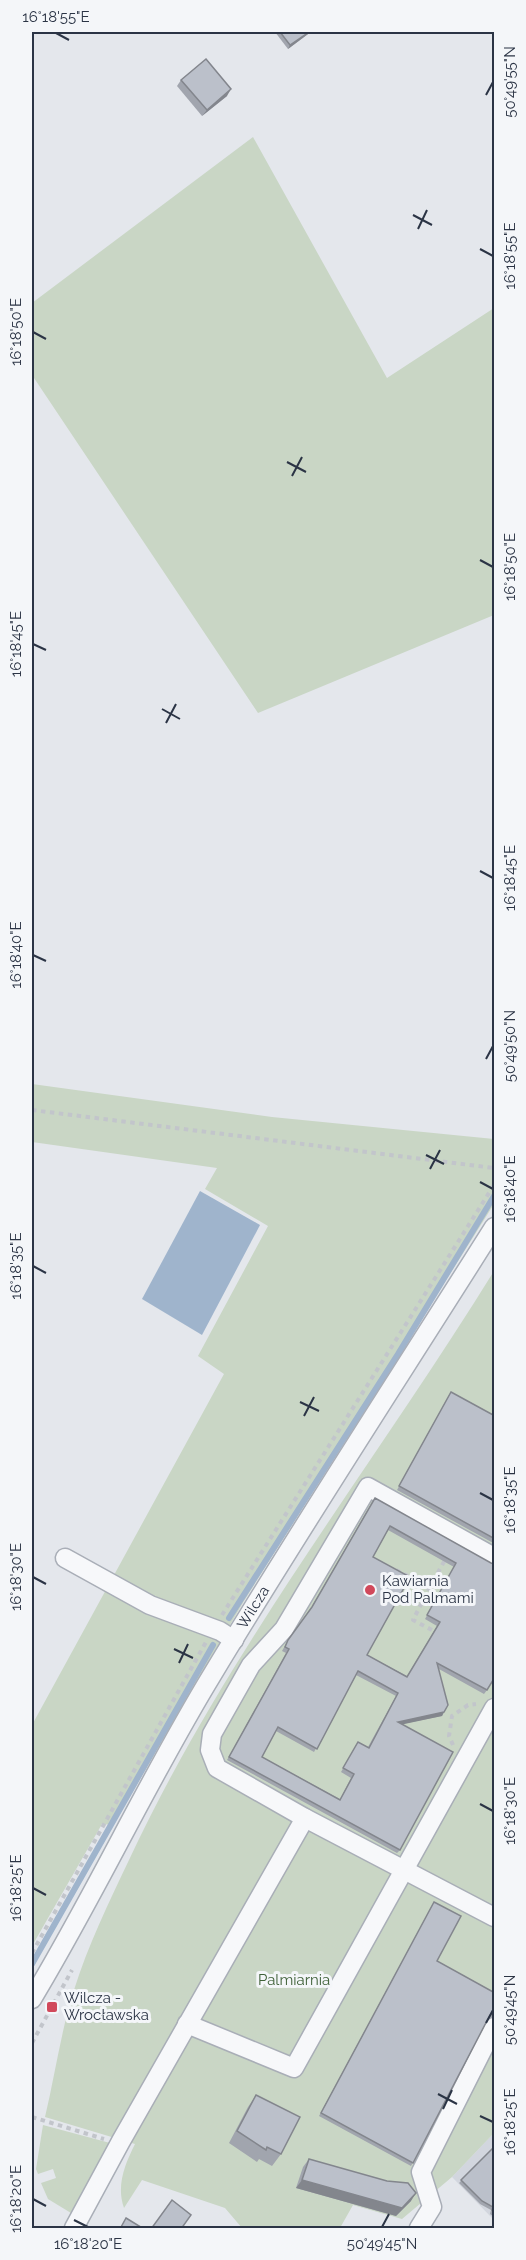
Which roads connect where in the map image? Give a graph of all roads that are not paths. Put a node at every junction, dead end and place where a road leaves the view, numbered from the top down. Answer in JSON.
{"nodes":[{"id":1,"x":495,"y":1227,"type":"edge"},
{"id":2,"x":495,"y":1557,"type":"edge"},
{"id":3,"x":65,"y":1558,"type":"dead end"},
{"id":4,"x":234,"y":1640,"type":"junction"},
{"id":5,"x":495,"y":1708,"type":"edge"},
{"id":6,"x":305,"y":1818,"type":"junction"},
{"id":7,"x":404,"y":1870,"type":"junction"},
{"id":8,"x":495,"y":1917,"type":"edge"},
{"id":9,"x":32,"y":1999,"type":"edge"},
{"id":10,"x":187,"y":2024,"type":"junction"},
{"id":11,"x":495,"y":2027,"type":"edge"},
{"id":12,"x":74,"y":2229,"type":"edge"},
{"id":13,"x":419,"y":2229,"type":"edge"}],
"edges":[{"from":1,"to":4,"type":"street","name":"Wilcza"},
{"from":2,"to":6,"type":"street"},
{"from":3,"to":4,"type":"street"},
{"from":4,"to":9,"type":"street","name":"Wilcza"},
{"from":5,"to":7,"type":"street"},
{"from":6,"to":7,"type":"street"},
{"from":6,"to":10,"type":"street"},
{"from":7,"to":8,"type":"street"},
{"from":7,"to":10,"type":"street"},
{"from":10,"to":12,"type":"street"},
{"from":11,"to":13,"type":"street"}]}
